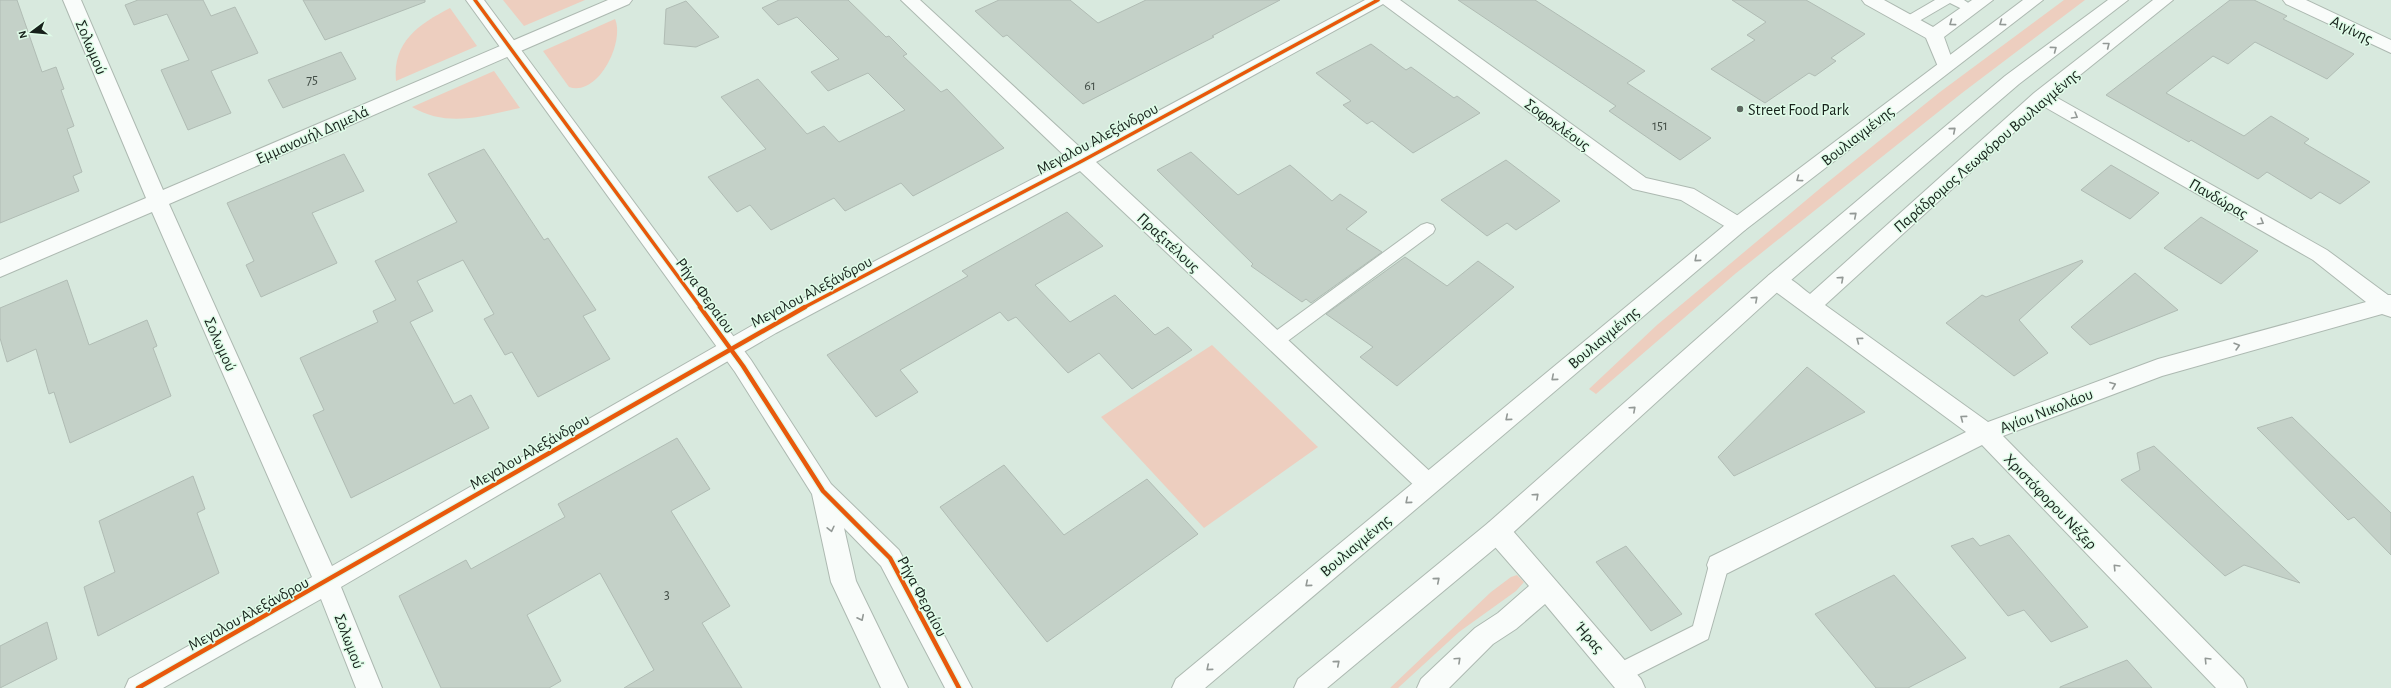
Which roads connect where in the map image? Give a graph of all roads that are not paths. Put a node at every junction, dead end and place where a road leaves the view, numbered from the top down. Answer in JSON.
{"nodes":[{"id":1,"x":72,"y":0,"type":"edge"},
{"id":2,"x":475,"y":0,"type":"edge"},
{"id":3,"x":623,"y":0,"type":"edge"},
{"id":4,"x":910,"y":0,"type":"edge"},
{"id":5,"x":1378,"y":0,"type":"edge"},
{"id":6,"x":1389,"y":0,"type":"edge"},
{"id":7,"x":1871,"y":0,"type":"edge"},
{"id":8,"x":1944,"y":0,"type":"edge"},
{"id":9,"x":1954,"y":0,"type":"edge"},
{"id":10,"x":2034,"y":0,"type":"edge"},
{"id":11,"x":2119,"y":0,"type":"edge"},
{"id":12,"x":2164,"y":0,"type":"edge"},
{"id":13,"x":2292,"y":0,"type":"edge"},
{"id":14,"x":1977,"y":5,"type":"edge"},
{"id":15,"x":1909,"y":22,"type":"junction"},
{"id":16,"x":1934,"y":35,"type":"junction"},
{"id":17,"x":2391,"y":47,"type":"edge"},
{"id":18,"x":510,"y":48,"type":"junction"},
{"id":19,"x":1945,"y":65,"type":"junction"},
{"id":20,"x":2041,"y":97,"type":"junction"},
{"id":21,"x":1082,"y":161,"type":"junction"},
{"id":22,"x":158,"y":202,"type":"junction"},
{"id":23,"x":1738,"y":225,"type":"junction"},
{"id":24,"x":1427,"y":229,"type":"dead end"},
{"id":25,"x":0,"y":269,"type":"edge"},
{"id":26,"x":1776,"y":281,"type":"junction"},
{"id":27,"x":1812,"y":305,"type":"junction"},
{"id":28,"x":2389,"y":306,"type":"edge"},
{"id":29,"x":1275,"y":341,"type":"junction"},
{"id":30,"x":730,"y":348,"type":"junction"},
{"id":31,"x":1985,"y":434,"type":"junction"},
{"id":32,"x":1428,"y":484,"type":"junction"},
{"id":33,"x":823,"y":491,"type":"junction"},
{"id":34,"x":1496,"y":531,"type":"junction"},
{"id":35,"x":1719,"y":565,"type":"joint"},
{"id":36,"x":327,"y":582,"type":"junction"},
{"id":37,"x":1546,"y":587,"type":"junction"},
{"id":38,"x":1626,"y":680,"type":"edge"},
{"id":39,"x":138,"y":688,"type":"edge"},
{"id":40,"x":368,"y":688,"type":"edge"},
{"id":41,"x":895,"y":688,"type":"edge"},
{"id":42,"x":959,"y":688,"type":"edge"},
{"id":43,"x":1184,"y":688,"type":"edge"},
{"id":44,"x":1307,"y":688,"type":"edge"},
{"id":45,"x":1430,"y":688,"type":"edge"},
{"id":46,"x":2234,"y":688,"type":"edge"}],
"edges":[{"from":1,"to":22,"type":"street","name":"Σολωμού"},
{"from":2,"to":18,"type":"street","name":"Ρήγα Φεραίου"},
{"from":3,"to":18,"type":"street","name":"Εμμανουήλ Δημελά"},
{"from":4,"to":21,"type":"street","name":"Πραξιτέλους"},
{"from":5,"to":21,"type":"street","name":"Μεγαλου Αλεξάνδρου"},
{"from":6,"to":23,"type":"street","name":"Σοφοκλέους"},
{"from":7,"to":15,"type":"street"},
{"from":8,"to":15,"type":"lane"},
{"from":9,"to":14,"type":"lane"},
{"from":10,"to":19,"type":"street","name":"Βουλιαγμένης","one_way":true},
{"from":26,"to":11,"type":"street","one_way":true},
{"from":20,"to":12,"type":"street","name":"Παράδρομος Λεωφόρου Βουλιαγμένης","one_way":true},
{"from":13,"to":17,"type":"street","name":"Αιγίνης"},
{"from":14,"to":16,"type":"street","one_way":true},
{"from":15,"to":16,"type":"street"},
{"from":16,"to":19,"type":"street"},
{"from":18,"to":22,"type":"street","name":"Εμμανουήλ Δημελά"},
{"from":18,"to":30,"type":"street","name":"Ρήγα Φεραίου"},
{"from":19,"to":23,"type":"street","name":"Βουλιαγμένης","one_way":true},
{"from":27,"to":20,"type":"street","name":"Παράδρομος Λεωφόρου Βουλιαγμένης","one_way":true},
{"from":20,"to":28,"type":"street","name":"Πανδώρας","one_way":true},
{"from":21,"to":29,"type":"street","name":"Πραξιτέλους"},
{"from":21,"to":30,"type":"street","name":"Μεγαλου Αλεξάνδρου"},
{"from":22,"to":25,"type":"street","name":"Εμμανουήλ Δημελά"},
{"from":22,"to":36,"type":"street","name":"Σολωμού"},
{"from":23,"to":32,"type":"street","name":"Βουλιαγμένης","one_way":true},
{"from":24,"to":29,"type":"lane"},
{"from":26,"to":27,"type":"street","name":"Χριστόφορου Νέζερ"},
{"from":34,"to":26,"type":"street","one_way":true},
{"from":31,"to":27,"type":"street","name":"Χριστόφορου Νέζερ","one_way":true},
{"from":31,"to":28,"type":"street","name":"Αγίου Νικολάου","one_way":true},
{"from":29,"to":32,"type":"street","name":"Πραξιτέλους"},
{"from":30,"to":33,"type":"street","name":"Ρήγα Φεραίου"},
{"from":30,"to":36,"type":"street","name":"Μεγαλου Αλεξάνδρου"},
{"from":31,"to":35,"type":"street","name":"Αγίου Νικολάου"},
{"from":46,"to":31,"type":"street","name":"Χριστόφορου Νέζερ","one_way":true},
{"from":32,"to":43,"type":"street","name":"Βουλιαγμένης","one_way":true},
{"from":33,"to":41,"type":"street","name":"Ρήγα Φεραίου","one_way":true},
{"from":33,"to":42,"type":"street","name":"Ρήγα Φεραίου"},
{"from":34,"to":37,"type":"street","name":"Ήρας"},
{"from":44,"to":34,"type":"street","one_way":true},
{"from":35,"to":38,"type":"lane"},
{"from":36,"to":39,"type":"street","name":"Μεγαλου Αλεξάνδρου"},
{"from":36,"to":40,"type":"street","name":"Σολωμού"},
{"from":37,"to":38,"type":"street","name":"Ήρας"},
{"from":45,"to":37,"type":"street","one_way":true}]}
